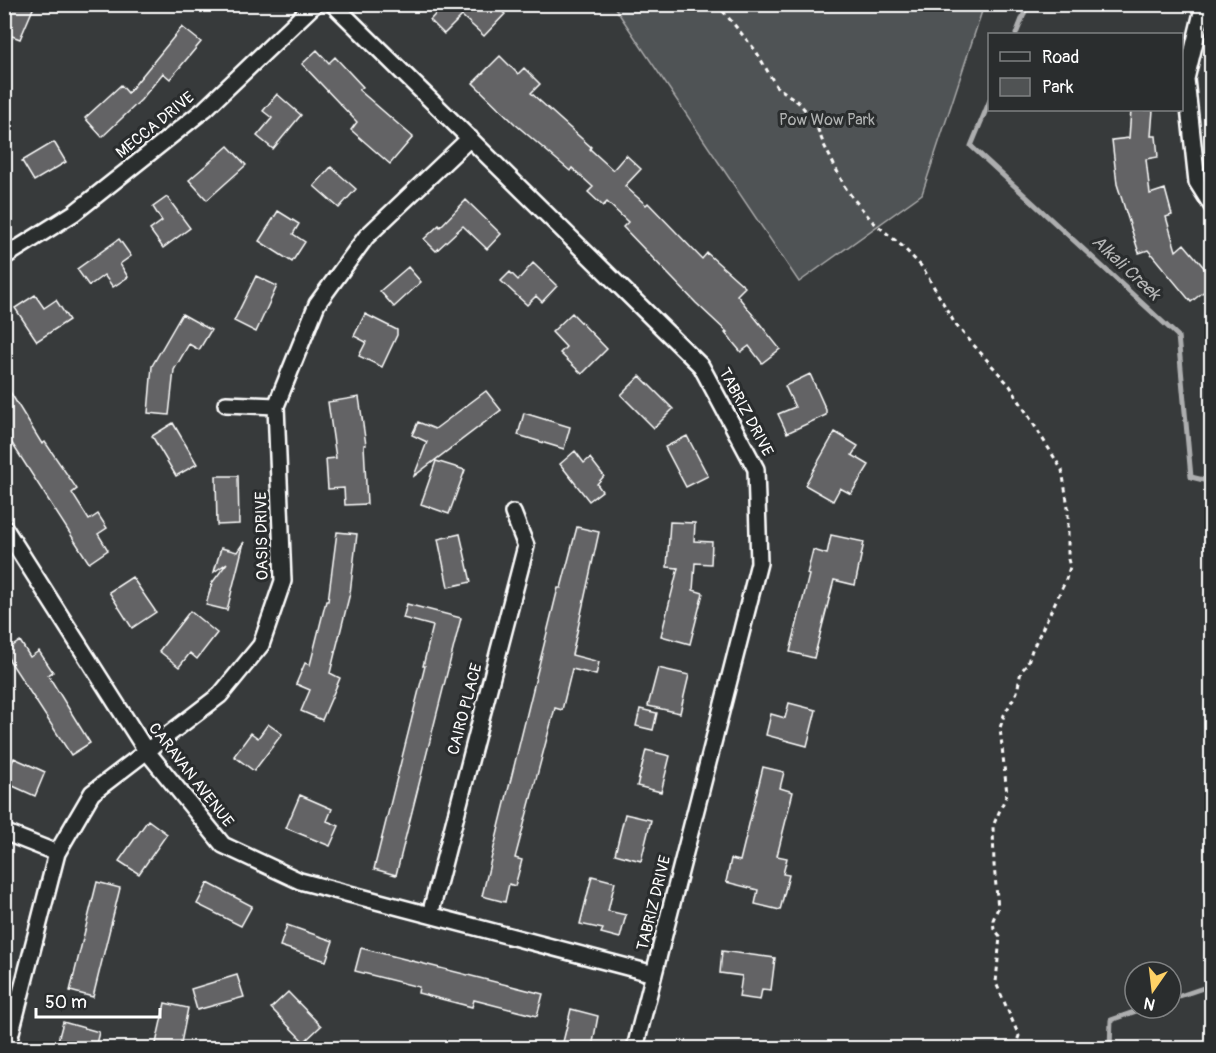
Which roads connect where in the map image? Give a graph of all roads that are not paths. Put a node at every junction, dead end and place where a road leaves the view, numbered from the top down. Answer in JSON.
{"nodes":[{"id":1,"x":315,"y":4,"type":"edge"},
{"id":2,"x":333,"y":4,"type":"edge"},
{"id":3,"x":1204,"y":4,"type":"edge"},
{"id":4,"x":470,"y":138,"type":"junction"},
{"id":5,"x":1212,"y":206,"type":"edge"},
{"id":6,"x":4,"y":257,"type":"edge"},
{"id":7,"x":226,"y":404,"type":"dead end"},
{"id":8,"x":276,"y":406,"type":"junction"},
{"id":9,"x":513,"y":513,"type":"dead end"},
{"id":10,"x":4,"y":527,"type":"edge"},
{"id":11,"x":147,"y":751,"type":"junction"},
{"id":12,"x":4,"y":832,"type":"edge"},
{"id":13,"x":57,"y":853,"type":"junction"},
{"id":14,"x":430,"y":915,"type":"junction"},
{"id":15,"x":654,"y":974,"type":"junction"},
{"id":16,"x":7,"y":1048,"type":"edge"},
{"id":17,"x":635,"y":1048,"type":"edge"}],
"edges":[{"from":1,"to":6,"type":"street","name":"MECCA DRIVE"},
{"from":2,"to":4,"type":"street","name":"TABRIZ DRIVE"},
{"from":3,"to":5,"type":"street"},
{"from":4,"to":8,"type":"street","name":"OASIS DRIVE"},
{"from":4,"to":15,"type":"street","name":"TABRIZ DRIVE"},
{"from":7,"to":8,"type":"street"},
{"from":8,"to":11,"type":"street","name":"OASIS DRIVE"},
{"from":9,"to":14,"type":"street","name":"CAIRO PLACE"},
{"from":10,"to":11,"type":"street","name":"CARAVAN AVENUE"},
{"from":11,"to":13,"type":"street","name":"OASIS DRIVE"},
{"from":11,"to":14,"type":"street","name":"CARAVAN AVENUE"},
{"from":12,"to":13,"type":"street"},
{"from":13,"to":16,"type":"street","name":"OASIS DRIVE"},
{"from":14,"to":15,"type":"street","name":"CARAVAN AVENUE"},
{"from":15,"to":17,"type":"street","name":"TABRIZ DRIVE"}]}
